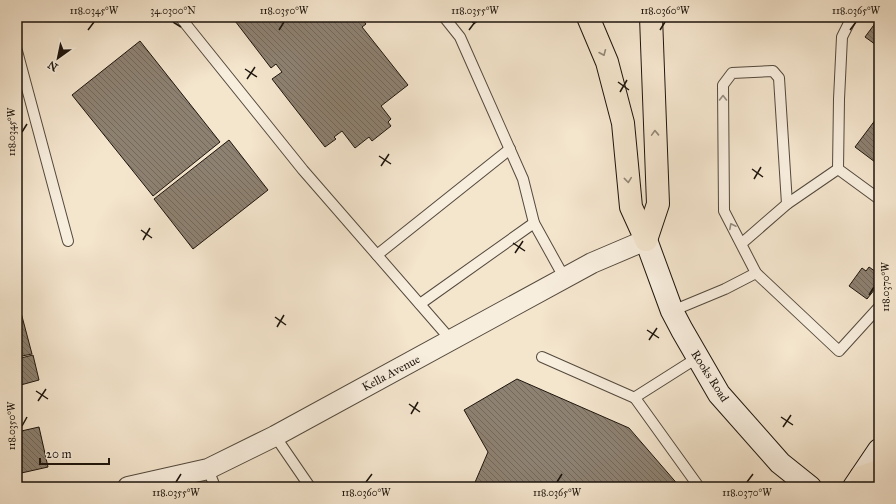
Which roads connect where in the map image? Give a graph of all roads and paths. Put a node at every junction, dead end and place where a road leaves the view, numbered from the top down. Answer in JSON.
{"nodes":[{"id":1,"x":180,"y":17,"type":"edge"},
{"id":2,"x":444,"y":17,"type":"edge"},
{"id":3,"x":588,"y":17,"type":"edge"},
{"id":4,"x":651,"y":17,"type":"edge"},
{"id":5,"x":852,"y":17,"type":"edge"},
{"id":6,"x":17,"y":51,"type":"edge"},
{"id":7,"x":510,"y":149,"type":"junction"},
{"id":8,"x":838,"y":169,"type":"junction"},
{"id":9,"x":879,"y":199,"type":"edge"},
{"id":10,"x":787,"y":204,"type":"junction"},
{"id":11,"x":534,"y":223,"type":"junction"},
{"id":12,"x":646,"y":240,"type":"junction"},
{"id":13,"x":68,"y":241,"type":"dead end"},
{"id":14,"x":741,"y":244,"type":"junction"},
{"id":15,"x":377,"y":255,"type":"junction"},
{"id":16,"x":756,"y":273,"type":"junction"},
{"id":17,"x":565,"y":279,"type":"junction"},
{"id":18,"x":420,"y":304,"type":"junction"},
{"id":19,"x":879,"y":307,"type":"edge"},
{"id":20,"x":672,"y":311,"type":"junction"},
{"id":21,"x":451,"y":340,"type":"junction"},
{"id":22,"x":542,"y":357,"type":"dead end"},
{"id":23,"x":697,"y":358,"type":"junction"},
{"id":24,"x":635,"y":398,"type":"junction"},
{"id":25,"x":274,"y":436,"type":"junction"},
{"id":26,"x":879,"y":450,"type":"edge"},
{"id":27,"x":211,"y":478,"type":"edge"},
{"id":28,"x":865,"y":478,"type":"edge"},
{"id":29,"x":128,"y":487,"type":"edge"},
{"id":30,"x":310,"y":487,"type":"edge"},
{"id":31,"x":700,"y":487,"type":"edge"},
{"id":32,"x":810,"y":487,"type":"edge"}],
"edges":[{"from":1,"to":15,"type":"lane"},
{"from":2,"to":7,"type":"lane"},
{"from":3,"to":12,"type":"highway","one_way":true},
{"from":12,"to":4,"type":"highway","one_way":true},
{"from":5,"to":8,"type":"lane"},
{"from":6,"to":13,"type":"lane"},
{"from":7,"to":11,"type":"lane"},
{"from":7,"to":15,"type":"lane"},
{"from":8,"to":9,"type":"lane"},
{"from":8,"to":10,"type":"lane"},
{"from":10,"to":14,"type":"lane"},
{"from":14,"to":10,"type":"lane","one_way":true},
{"from":11,"to":17,"type":"lane"},
{"from":11,"to":18,"type":"lane"},
{"from":12,"to":17,"type":"street","name":"Kella Avenue"},
{"from":12,"to":20,"type":"main road","name":"Rooks Road"},
{"from":14,"to":16,"type":"lane"},
{"from":15,"to":18,"type":"lane"},
{"from":16,"to":19,"type":"lane"},
{"from":16,"to":20,"type":"lane"},
{"from":17,"to":21,"type":"street","name":"Kella Avenue"},
{"from":18,"to":21,"type":"lane"},
{"from":20,"to":23,"type":"main road","name":"Rooks Road"},
{"from":21,"to":25,"type":"street","name":"Kella Avenue"},
{"from":22,"to":24,"type":"lane"},
{"from":23,"to":24,"type":"lane"},
{"from":23,"to":32,"type":"main road","name":"Rooks Road"},
{"from":24,"to":31,"type":"lane"},
{"from":25,"to":27,"type":"street","name":"Kella Avenue"},
{"from":25,"to":30,"type":"lane"},
{"from":26,"to":28,"type":"main road"},
{"from":27,"to":29,"type":"street","name":"Kella Avenue"}]}
